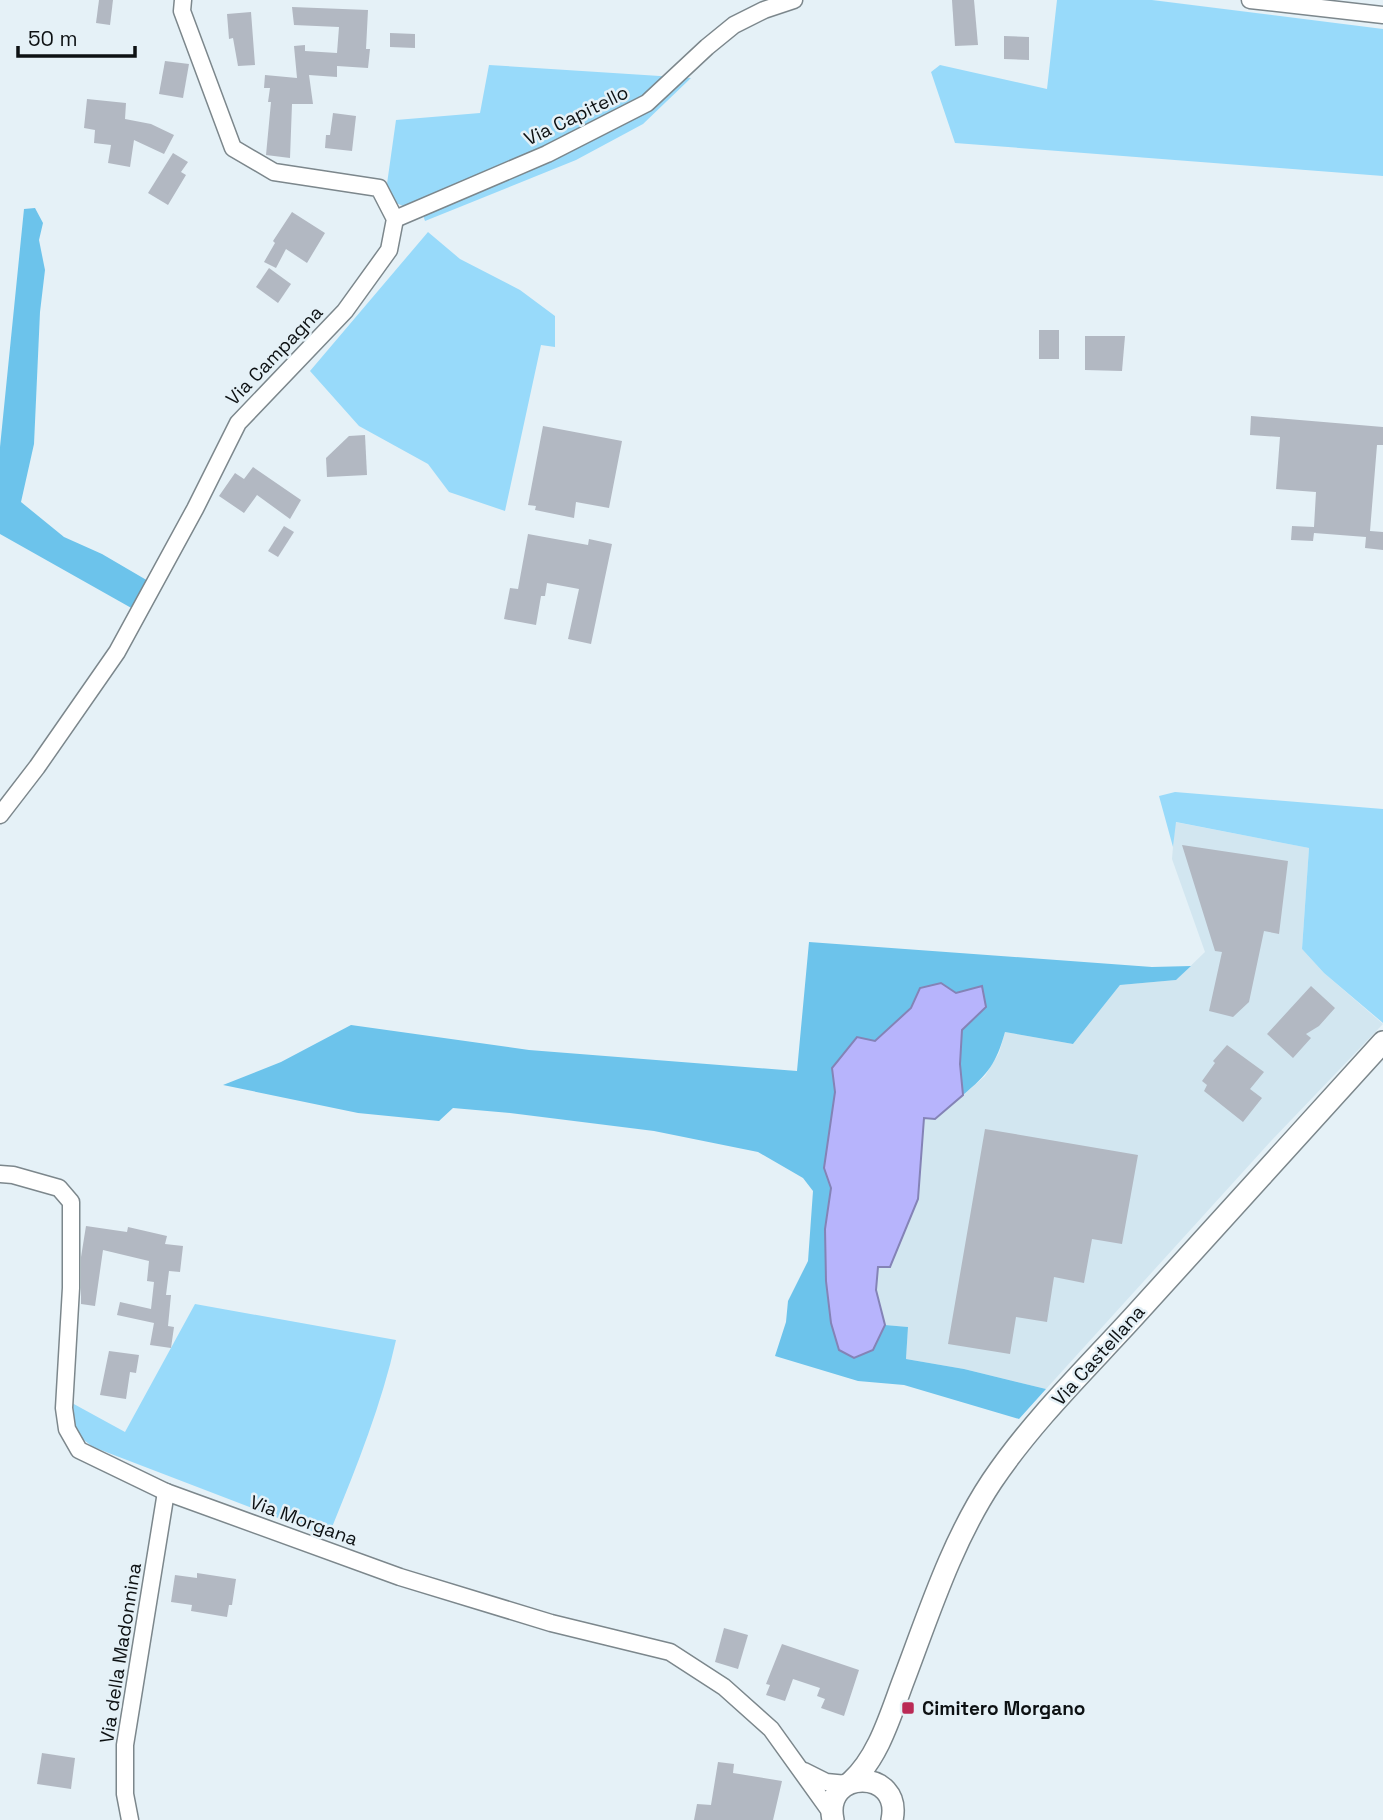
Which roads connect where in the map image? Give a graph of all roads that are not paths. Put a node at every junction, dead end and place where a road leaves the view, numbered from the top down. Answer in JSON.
{"nodes":[{"id":1,"x":183,"y":0,"type":"edge"},
{"id":2,"x":794,"y":0,"type":"edge"},
{"id":3,"x":1250,"y":0,"type":"edge"},
{"id":4,"x":1383,"y":15,"type":"edge"},
{"id":5,"x":395,"y":219,"type":"junction"},
{"id":6,"x":0,"y":816,"type":"edge"},
{"id":7,"x":1383,"y":1042,"type":"edge"},
{"id":8,"x":0,"y":1174,"type":"edge"},
{"id":9,"x":166,"y":1492,"type":"junction"},
{"id":10,"x":889,"y":1718,"type":"junction"},
{"id":11,"x":802,"y":1769,"type":"junction"},
{"id":12,"x":849,"y":1783,"type":"junction"},
{"id":13,"x":884,"y":1789,"type":"junction"},
{"id":14,"x":832,"y":1817,"type":"edge"},
{"id":15,"x":893,"y":1818,"type":"edge"},
{"id":16,"x":130,"y":1820,"type":"edge"}],
"edges":[{"from":1,"to":5,"type":"street"},
{"from":2,"to":5,"type":"street","name":"Via Capitello"},
{"from":3,"to":4,"type":"street"},
{"from":5,"to":6,"type":"street","name":"Via Campagna"},
{"from":7,"to":10,"type":"main road","name":"Via Castellana"},
{"from":8,"to":9,"type":"street","name":"Via Morgana"},
{"from":9,"to":11,"type":"street","name":"Via Morgana"},
{"from":9,"to":16,"type":"street","name":"Via della Madonnina"},
{"from":10,"to":12,"type":"main road","name":"Via Castellana"},
{"from":10,"to":13,"type":"main road","name":"Via Castellana"},
{"from":11,"to":12,"type":"street","name":"Via Morgana"},
{"from":11,"to":14,"type":"street","name":"Via Morgana"},
{"from":12,"to":13,"type":"main road"},
{"from":12,"to":14,"type":"main road","name":"Via Castellana"},
{"from":13,"to":15,"type":"main road","name":"Via Castellana"}]}
